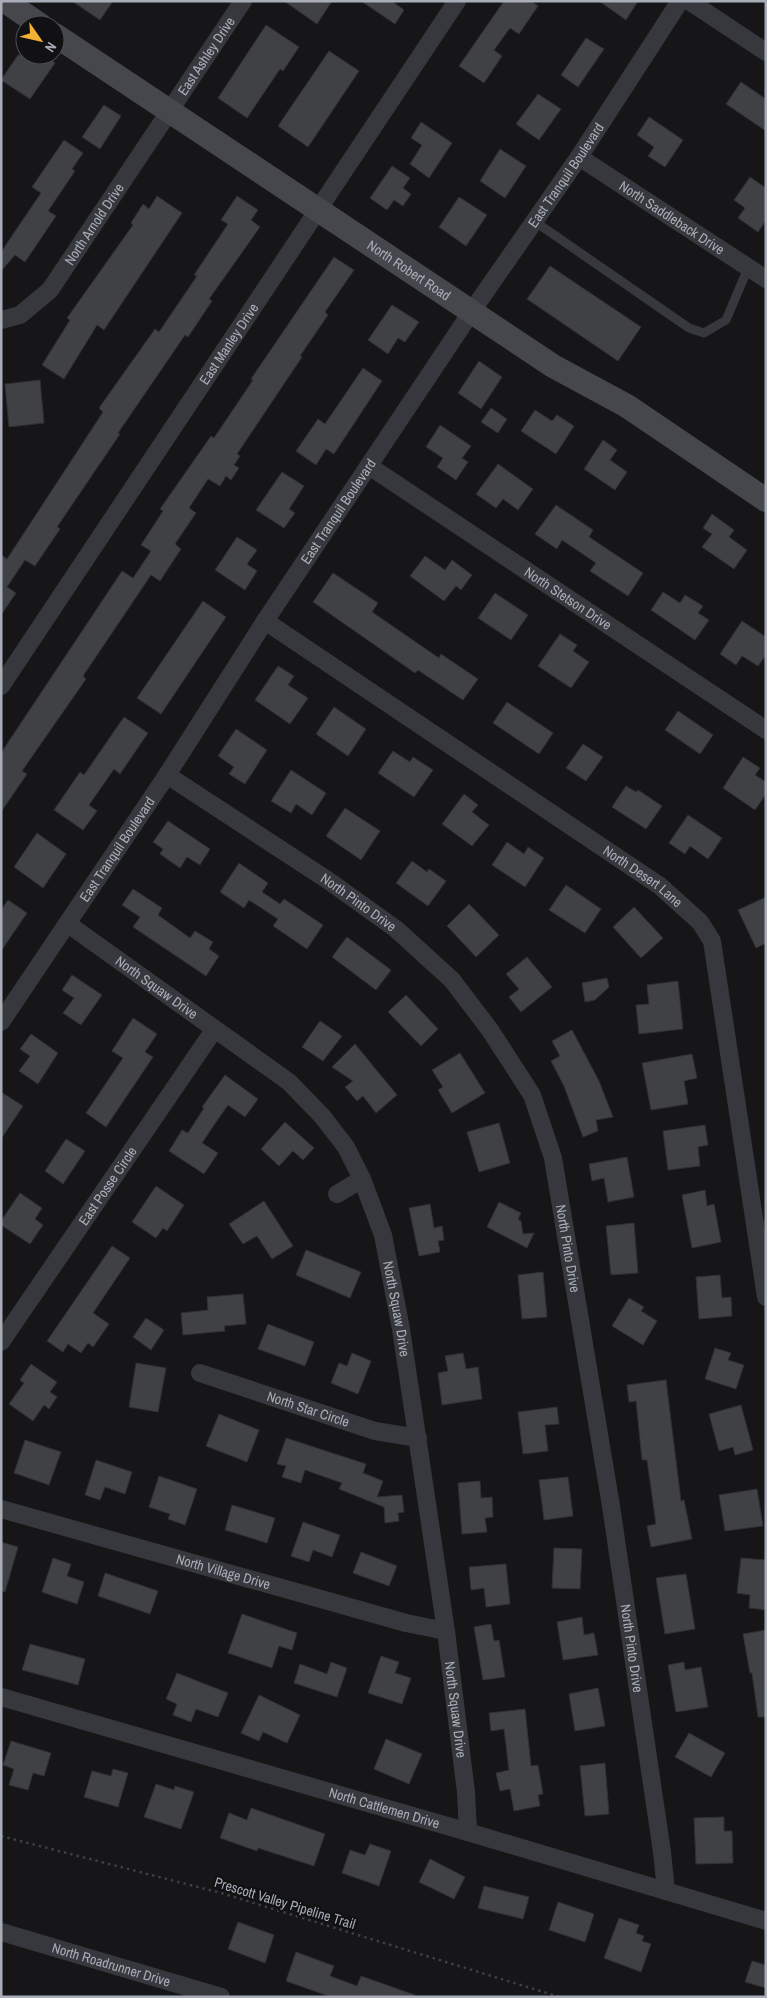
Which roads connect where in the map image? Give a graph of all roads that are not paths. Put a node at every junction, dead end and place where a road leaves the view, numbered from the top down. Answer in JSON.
{"nodes":[{"id":1,"x":243,"y":1,"type":"edge"},
{"id":2,"x":457,"y":1,"type":"edge"},
{"id":3,"x":680,"y":1,"type":"edge"},
{"id":4,"x":689,"y":1,"type":"edge"},
{"id":5,"x":65,"y":42,"type":"edge"},
{"id":6,"x":766,"y":52,"type":"edge"},
{"id":7,"x":170,"y":110,"type":"junction"},
{"id":8,"x":579,"y":157,"type":"junction"},
{"id":9,"x":319,"y":210,"type":"junction"},
{"id":10,"x":534,"y":221,"type":"junction"},
{"id":11,"x":748,"y":268,"type":"junction"},
{"id":12,"x":766,"y":280,"type":"edge"},
{"id":13,"x":472,"y":311,"type":"junction"},
{"id":14,"x":1,"y":320,"type":"edge"},
{"id":15,"x":369,"y":466,"type":"junction"},
{"id":16,"x":766,"y":500,"type":"edge"},
{"id":17,"x":265,"y":620,"type":"junction"},
{"id":18,"x":1,"y":686,"type":"edge"},
{"id":19,"x":766,"y":730,"type":"edge"},
{"id":20,"x":166,"y":775,"type":"junction"},
{"id":21,"x":68,"y":924,"type":"junction"},
{"id":22,"x":1,"y":1022,"type":"edge"},
{"id":23,"x":214,"y":1030,"type":"junction"},
{"id":24,"x":362,"y":1179,"type":"junction"},
{"id":25,"x":338,"y":1194,"type":"dead end"},
{"id":26,"x":766,"y":1297,"type":"edge"},
{"id":27,"x":1,"y":1342,"type":"edge"},
{"id":28,"x":200,"y":1373,"type":"dead end"},
{"id":29,"x":418,"y":1438,"type":"junction"},
{"id":30,"x":1,"y":1509,"type":"edge"},
{"id":31,"x":446,"y":1630,"type":"junction"},
{"id":32,"x":1,"y":1697,"type":"edge"},
{"id":33,"x":468,"y":1832,"type":"junction"},
{"id":34,"x":666,"y":1891,"type":"junction"},
{"id":35,"x":766,"y":1921,"type":"edge"},
{"id":36,"x":1,"y":1932,"type":"edge"},
{"id":37,"x":220,"y":1997,"type":"edge"}],
"edges":[{"from":1,"to":7,"type":"street","name":"East Ashley Drive"},
{"from":2,"to":9,"type":"street","name":"East Manley Drive"},
{"from":3,"to":8,"type":"street","name":"East Tranquil Boulevard"},
{"from":4,"to":6,"type":"street"},
{"from":5,"to":7,"type":"main road","name":"North Robert Road"},
{"from":7,"to":9,"type":"main road","name":"North Robert Road"},
{"from":7,"to":14,"type":"street","name":"North Arnold Drive"},
{"from":8,"to":10,"type":"street","name":"East Tranquil Boulevard"},
{"from":8,"to":11,"type":"street","name":"North Saddleback Drive"},
{"from":9,"to":13,"type":"main road","name":"North Robert Road"},
{"from":9,"to":18,"type":"street","name":"East Manley Drive"},
{"from":10,"to":11,"type":"lane"},
{"from":10,"to":13,"type":"street","name":"East Tranquil Boulevard"},
{"from":11,"to":12,"type":"street","name":"North Saddleback Drive"},
{"from":13,"to":15,"type":"street","name":"East Tranquil Boulevard"},
{"from":13,"to":16,"type":"main road","name":"North Robert Road"},
{"from":15,"to":17,"type":"street","name":"East Tranquil Boulevard"},
{"from":15,"to":19,"type":"street","name":"North Stetson Drive"},
{"from":17,"to":20,"type":"street","name":"East Tranquil Boulevard"},
{"from":17,"to":26,"type":"street","name":"North Desert Lane"},
{"from":20,"to":21,"type":"street","name":"East Tranquil Boulevard"},
{"from":20,"to":34,"type":"street","name":"North Pinto Drive"},
{"from":21,"to":22,"type":"street","name":"East Tranquil Boulevard"},
{"from":21,"to":23,"type":"street","name":"North Squaw Drive"},
{"from":23,"to":24,"type":"street","name":"North Squaw Drive"},
{"from":23,"to":27,"type":"street","name":"East Posse Circle"},
{"from":24,"to":25,"type":"street"},
{"from":24,"to":29,"type":"street","name":"North Squaw Drive"},
{"from":28,"to":29,"type":"street","name":"North Star Circle"},
{"from":29,"to":31,"type":"street","name":"North Squaw Drive"},
{"from":30,"to":31,"type":"street","name":"North Village Drive"},
{"from":31,"to":33,"type":"street","name":"North Squaw Drive"},
{"from":32,"to":33,"type":"street","name":"North Cattlemen Drive"},
{"from":33,"to":34,"type":"street","name":"North Cattlemen Drive"},
{"from":34,"to":35,"type":"street","name":"North Cattlemen Drive"},
{"from":36,"to":37,"type":"street","name":"North Roadrunner Drive"}]}
